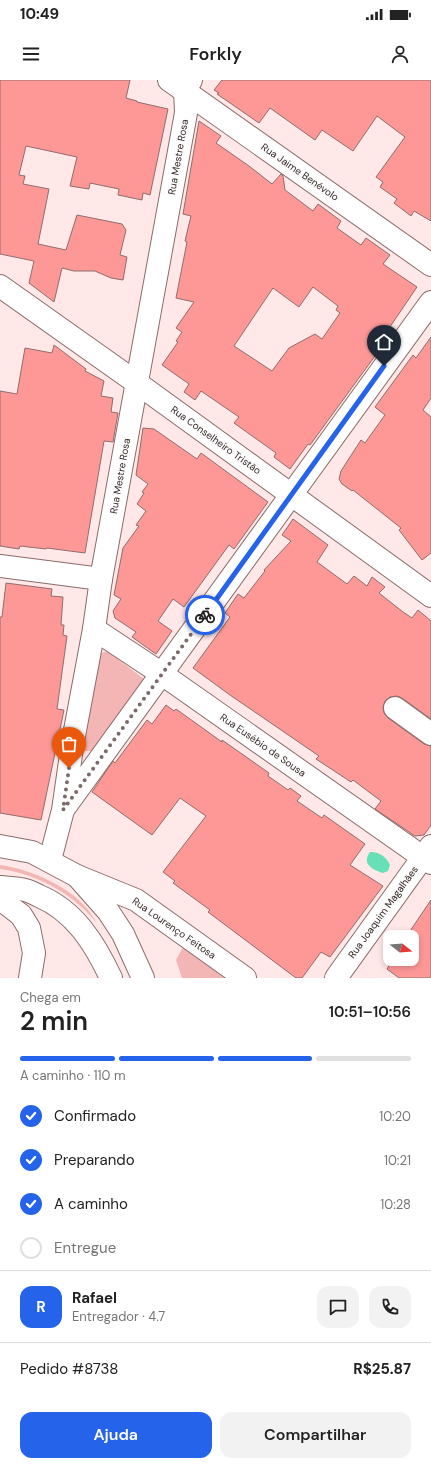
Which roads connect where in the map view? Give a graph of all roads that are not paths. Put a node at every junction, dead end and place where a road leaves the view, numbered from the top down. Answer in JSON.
{"nodes":[{"id":1,"x":182,"y":83,"type":"edge"},
{"id":2,"x":431,"y":266,"type":"edge"},
{"id":3,"x":4,"y":292,"type":"edge"},
{"id":4,"x":431,"y":302,"type":"edge"},
{"id":5,"x":137,"y":383,"type":"junction"},
{"id":6,"x":291,"y":495,"type":"junction"},
{"id":7,"x":0,"y":566,"type":"edge"},
{"id":8,"x":101,"y":579,"type":"junction"},
{"id":9,"x":431,"y":596,"type":"edge"},
{"id":10,"x":94,"y":629,"type":"junction"},
{"id":11,"x":162,"y":674,"type":"junction"},
{"id":12,"x":395,"y":708,"type":"dead end"},
{"id":13,"x":431,"y":734,"type":"edge"},
{"id":14,"x":63,"y":810,"type":"junction"},
{"id":15,"x":0,"y":846,"type":"edge"},
{"id":16,"x":428,"y":855,"type":"edge"},
{"id":17,"x":50,"y":860,"type":"junction"},
{"id":18,"x":77,"y":876,"type":"junction"},
{"id":19,"x":0,"y":887,"type":"edge"},
{"id":20,"x":0,"y":899,"type":"edge"},
{"id":21,"x":30,"y":978,"type":"edge"},
{"id":22,"x":111,"y":978,"type":"edge"},
{"id":23,"x":143,"y":978,"type":"edge"},
{"id":24,"x":245,"y":978,"type":"edge"},
{"id":25,"x":336,"y":978,"type":"edge"}],
"edges":[{"from":1,"to":2,"type":"street","name":"Rua Jaime Benévolo"},
{"from":1,"to":5,"type":"street","name":"Rua Mestre Rosa"},
{"from":3,"to":5,"type":"street","name":"Rua Conselheiro Tristão"},
{"from":4,"to":6,"type":"street"},
{"from":5,"to":6,"type":"street","name":"Rua Conselheiro Tristão"},
{"from":5,"to":8,"type":"street","name":"Rua Mestre Rosa"},
{"from":6,"to":9,"type":"street","name":"Rua Conselheiro Tristão"},
{"from":6,"to":11,"type":"street"},
{"from":7,"to":8,"type":"street"},
{"from":8,"to":10,"type":"street","name":"Rua Mestre Rosa"},
{"from":10,"to":11,"type":"street","name":"Rua Eusébio de Sousa"},
{"from":10,"to":14,"type":"street","name":"Rua Mestre Rosa"},
{"from":11,"to":14,"type":"street"},
{"from":11,"to":16,"type":"street","name":"Rua Eusébio de Sousa"},
{"from":12,"to":13,"type":"street"},
{"from":14,"to":17,"type":"street","name":"Rua Mestre Rosa"},
{"from":15,"to":17,"type":"street"},
{"from":16,"to":25,"type":"street","name":"Rua Joaquim Magalhães"},
{"from":17,"to":18,"type":"street"},
{"from":18,"to":23,"type":"street"},
{"from":18,"to":24,"type":"street","name":"Rua Lourenço Feitosa"},
{"from":19,"to":22,"type":"street"},
{"from":20,"to":21,"type":"street"}]}
